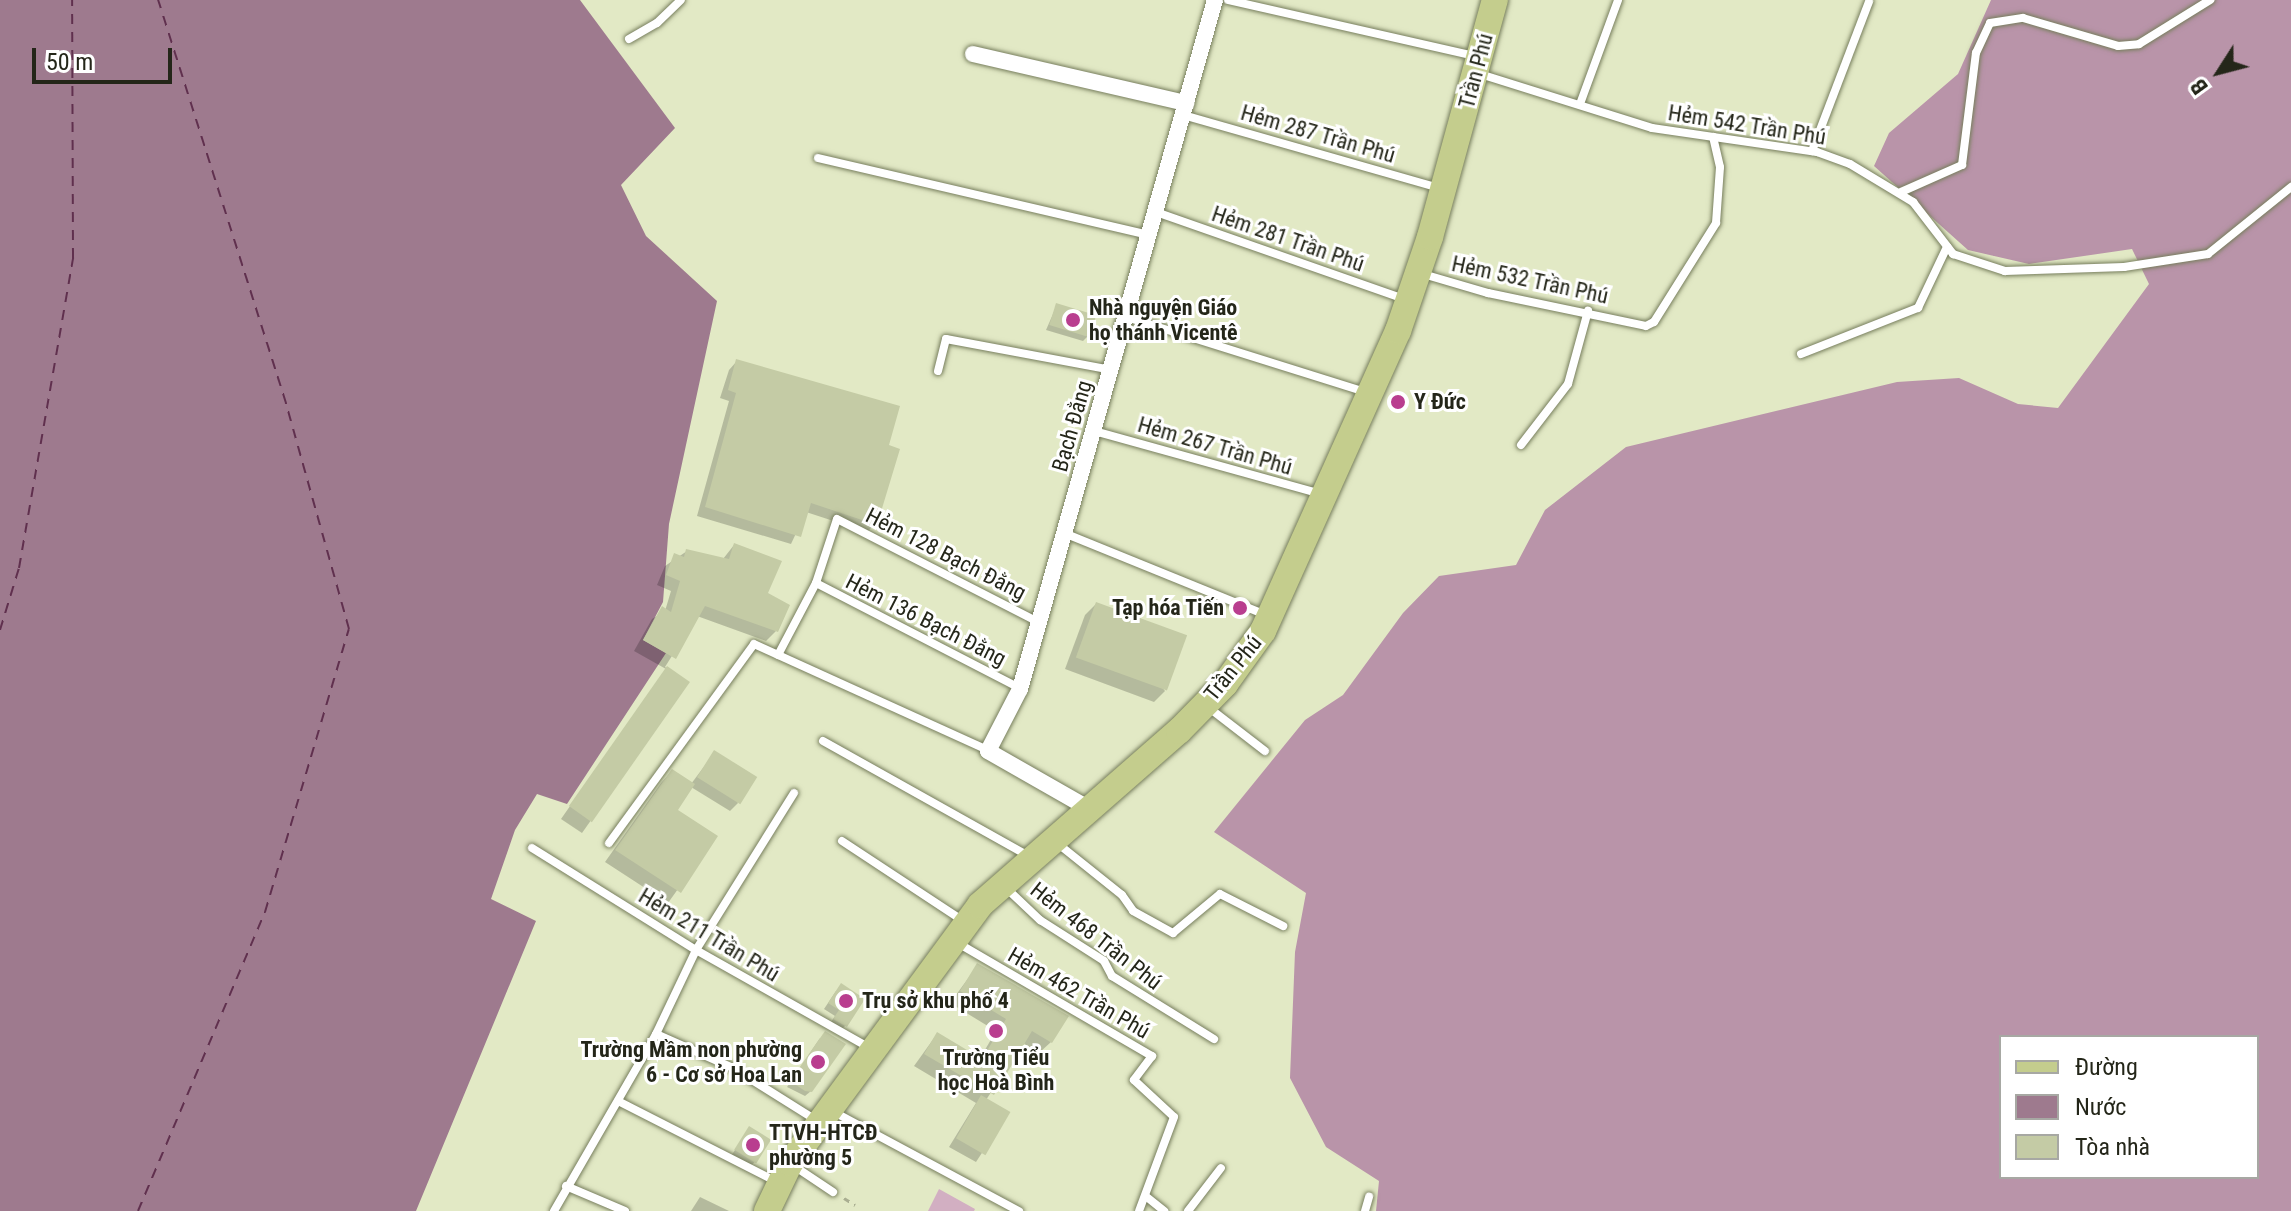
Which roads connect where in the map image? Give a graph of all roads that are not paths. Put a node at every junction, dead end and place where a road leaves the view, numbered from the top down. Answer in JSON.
{"nodes":[{"id":1,"x":681,"y":0,"type":"edge"},
{"id":2,"x":1215,"y":0,"type":"edge"},
{"id":3,"x":1228,"y":0,"type":"edge"},
{"id":4,"x":1495,"y":0,"type":"edge"},
{"id":5,"x":1618,"y":0,"type":"edge"},
{"id":6,"x":2210,"y":0,"type":"edge"},
{"id":7,"x":1869,"y":2,"type":"dead end"},
{"id":8,"x":629,"y":39,"type":"dead end"},
{"id":9,"x":973,"y":54,"type":"dead end"},
{"id":10,"x":1478,"y":65,"type":"junction"},
{"id":11,"x":1580,"y":104,"type":"junction"},
{"id":12,"x":1184,"y":109,"type":"junction"},
{"id":13,"x":1713,"y":137,"type":"junction"},
{"id":14,"x":1812,"y":151,"type":"junction"},
{"id":15,"x":818,"y":158,"type":"dead end"},
{"id":16,"x":2291,"y":187,"type":"edge"},
{"id":17,"x":1444,"y":189,"type":"junction"},
{"id":18,"x":1901,"y":192,"type":"junction"},
{"id":19,"x":1156,"y":212,"type":"junction"},
{"id":20,"x":1149,"y":235,"type":"junction"},
{"id":21,"x":1947,"y":247,"type":"junction"},
{"id":22,"x":1418,"y":272,"type":"junction"},
{"id":23,"x":1408,"y":301,"type":"junction"},
{"id":24,"x":1588,"y":311,"type":"junction"},
{"id":25,"x":1126,"y":317,"type":"junction"},
{"id":26,"x":1801,"y":354,"type":"dead end"},
{"id":27,"x":1111,"y":370,"type":"junction"},
{"id":28,"x":938,"y":371,"type":"dead end"},
{"id":29,"x":1371,"y":393,"type":"junction"},
{"id":30,"x":1094,"y":431,"type":"junction"},
{"id":31,"x":1521,"y":445,"type":"dead end"},
{"id":32,"x":1326,"y":496,"type":"junction"},
{"id":33,"x":1064,"y":533,"type":"junction"},
{"id":34,"x":816,"y":583,"type":"junction"},
{"id":35,"x":1270,"y":617,"type":"junction"},
{"id":36,"x":1039,"y":622,"type":"junction"},
{"id":37,"x":778,"y":655,"type":"junction"},
{"id":38,"x":1020,"y":689,"type":"junction"},
{"id":39,"x":1205,"y":704,"type":"junction"},
{"id":40,"x":823,"y":741,"type":"dead end"},
{"id":41,"x":988,"y":751,"type":"junction"},
{"id":42,"x":1265,"y":751,"type":"dead end"},
{"id":43,"x":794,"y":793,"type":"dead end"},
{"id":44,"x":1086,"y":807,"type":"junction"},
{"id":45,"x":1053,"y":840,"type":"junction"},
{"id":46,"x":842,"y":841,"type":"dead end"},
{"id":47,"x":609,"y":843,"type":"dead end"},
{"id":48,"x":532,"y":848,"type":"dead end"},
{"id":49,"x":1030,"y":856,"type":"junction"},
{"id":50,"x":1001,"y":883,"type":"junction"},
{"id":51,"x":1283,"y":926,"type":"dead end"},
{"id":52,"x":959,"y":930,"type":"junction"},
{"id":53,"x":696,"y":950,"type":"junction"},
{"id":54,"x":656,"y":1034,"type":"junction"},
{"id":55,"x":1214,"y":1039,"type":"dead end"},
{"id":56,"x":871,"y":1048,"type":"junction"},
{"id":57,"x":618,"y":1101,"type":"junction"},
{"id":58,"x":825,"y":1116,"type":"junction"},
{"id":59,"x":1221,"y":1168,"type":"dead end"},
{"id":60,"x":784,"y":1173,"type":"junction"},
{"id":61,"x":566,"y":1186,"type":"junction"},
{"id":62,"x":833,"y":1192,"type":"dead end"},
{"id":63,"x":1369,"y":1197,"type":"dead end"},
{"id":64,"x":1148,"y":1198,"type":"junction"},
{"id":65,"x":554,"y":1211,"type":"edge"},
{"id":66,"x":625,"y":1211,"type":"edge"},
{"id":67,"x":767,"y":1211,"type":"edge"},
{"id":68,"x":1019,"y":1211,"type":"edge"},
{"id":69,"x":1139,"y":1211,"type":"edge"},
{"id":70,"x":1164,"y":1211,"type":"edge"},
{"id":71,"x":1188,"y":1211,"type":"edge"},
{"id":72,"x":1365,"y":1211,"type":"edge"}],
"edges":[{"from":1,"to":8,"type":"lane"},
{"from":2,"to":12,"type":"street","name":"Bạch Đằng"},
{"from":3,"to":10,"type":"lane","name":"Hẻm 542 Trần Phú"},
{"from":4,"to":10,"type":"main road","name":"Trần Phú"},
{"from":5,"to":11,"type":"lane"},
{"from":6,"to":18,"type":"lane"},
{"from":7,"to":14,"type":"lane"},
{"from":9,"to":12,"type":"street"},
{"from":10,"to":11,"type":"lane","name":"Hẻm 542 Trần Phú"},
{"from":10,"to":17,"type":"main road","name":"Trần Phú"},
{"from":11,"to":13,"type":"lane","name":"Hẻm 542 Trần Phú"},
{"from":12,"to":17,"type":"lane","name":"Hẻm 287 Trần Phú"},
{"from":12,"to":19,"type":"street","name":"Bạch Đằng"},
{"from":13,"to":14,"type":"lane","name":"Hẻm 542 Trần Phú"},
{"from":13,"to":24,"type":"lane","name":"Hẻm 532 Trần Phú"},
{"from":14,"to":18,"type":"lane","name":"Hẻm 542 Trần Phú"},
{"from":15,"to":20,"type":"lane"},
{"from":16,"to":21,"type":"lane","name":"Hẻm 542 Trần Phú"},
{"from":17,"to":22,"type":"main road","name":"Trần Phú"},
{"from":18,"to":21,"type":"lane","name":"Hẻm 542 Trần Phú"},
{"from":19,"to":20,"type":"street","name":"Bạch Đằng"},
{"from":19,"to":23,"type":"lane","name":"Hẻm 281 Trần Phú"},
{"from":20,"to":25,"type":"street","name":"Bạch Đằng"},
{"from":21,"to":26,"type":"lane"},
{"from":22,"to":23,"type":"main road","name":"Trần Phú"},
{"from":22,"to":24,"type":"lane","name":"Hẻm 532 Trần Phú"},
{"from":23,"to":29,"type":"main road","name":"Trần Phú"},
{"from":24,"to":31,"type":"lane"},
{"from":25,"to":27,"type":"street","name":"Bạch Đằng"},
{"from":25,"to":29,"type":"lane"},
{"from":27,"to":28,"type":"lane"},
{"from":27,"to":30,"type":"street","name":"Bạch Đằng"},
{"from":29,"to":32,"type":"main road","name":"Trần Phú"},
{"from":30,"to":32,"type":"lane","name":"Hẻm 267 Trần Phú"},
{"from":30,"to":33,"type":"street","name":"Bạch Đằng"},
{"from":32,"to":35,"type":"main road","name":"Trần Phú"},
{"from":33,"to":35,"type":"lane"},
{"from":33,"to":36,"type":"street","name":"Bạch Đằng"},
{"from":34,"to":36,"type":"lane","name":"Hẻm 128 Bạch Đằng"},
{"from":34,"to":37,"type":"lane"},
{"from":34,"to":38,"type":"lane","name":"Hẻm 136 Bạch Đằng"},
{"from":35,"to":39,"type":"main road","name":"Trần Phú"},
{"from":36,"to":38,"type":"street","name":"Bạch Đằng"},
{"from":37,"to":41,"type":"lane"},
{"from":37,"to":47,"type":"lane"},
{"from":38,"to":41,"type":"street","name":"Bạch Đằng"},
{"from":39,"to":42,"type":"lane"},
{"from":39,"to":44,"type":"main road","name":"Trần Phú"},
{"from":40,"to":49,"type":"lane"},
{"from":41,"to":44,"type":"street"},
{"from":43,"to":53,"type":"lane"},
{"from":44,"to":45,"type":"main road","name":"Trần Phú"},
{"from":45,"to":49,"type":"main road","name":"Trần Phú"},
{"from":45,"to":51,"type":"lane"},
{"from":46,"to":52,"type":"lane"},
{"from":48,"to":53,"type":"lane","name":"Hẻm 211 Trần Phú"},
{"from":49,"to":50,"type":"main road","name":"Trần Phú"},
{"from":50,"to":52,"type":"main road","name":"Trần Phú"},
{"from":50,"to":55,"type":"lane","name":"Hẻm 468 Trần Phú"},
{"from":52,"to":56,"type":"main road","name":"Trần Phú"},
{"from":52,"to":64,"type":"lane","name":"Hẻm 462 Trần Phú"},
{"from":53,"to":54,"type":"lane"},
{"from":53,"to":56,"type":"lane","name":"Hẻm 211 Trần Phú"},
{"from":54,"to":57,"type":"lane"},
{"from":54,"to":58,"type":"lane"},
{"from":56,"to":58,"type":"main road","name":"Trần Phú"},
{"from":57,"to":60,"type":"lane"},
{"from":57,"to":61,"type":"lane"},
{"from":58,"to":60,"type":"main road","name":"Trần Phú"},
{"from":58,"to":68,"type":"lane"},
{"from":59,"to":71,"type":"lane"},
{"from":60,"to":62,"type":"lane"},
{"from":60,"to":67,"type":"main road","name":"Trần Phú"},
{"from":61,"to":65,"type":"lane"},
{"from":61,"to":66,"type":"lane"},
{"from":63,"to":72,"type":"lane"},
{"from":64,"to":69,"type":"lane","name":"Hẻm 462 Trần Phú"},
{"from":64,"to":70,"type":"lane"}]}
